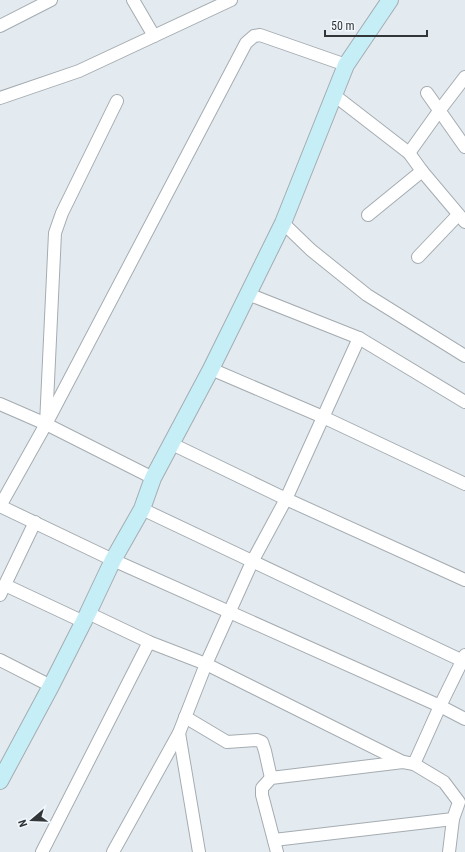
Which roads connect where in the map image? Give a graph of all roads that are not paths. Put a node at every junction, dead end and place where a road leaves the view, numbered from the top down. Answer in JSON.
{"nodes":[{"id":1,"x":51,"y":0,"type":"edge"},
{"id":2,"x":133,"y":0,"type":"edge"},
{"id":3,"x":232,"y":0,"type":"edge"},
{"id":4,"x":390,"y":0,"type":"edge"},
{"id":5,"x":0,"y":26,"type":"edge"},
{"id":6,"x":154,"y":36,"type":"junction"},
{"id":7,"x":346,"y":65,"type":"junction"},
{"id":8,"x":465,"y":77,"type":"edge"},
{"id":9,"x":427,"y":93,"type":"dead end"},
{"id":10,"x":334,"y":95,"type":"junction"},
{"id":11,"x":0,"y":98,"type":"edge"},
{"id":12,"x":117,"y":101,"type":"dead end"},
{"id":13,"x":438,"y":111,"type":"junction"},
{"id":14,"x":465,"y":147,"type":"edge"},
{"id":15,"x":409,"y":153,"type":"junction"},
{"id":16,"x":422,"y":171,"type":"junction"},
{"id":17,"x":368,"y":215,"type":"dead end"},
{"id":18,"x":461,"y":219,"type":"edge"},
{"id":19,"x":283,"y":223,"type":"junction"},
{"id":20,"x":418,"y":257,"type":"dead end"},
{"id":21,"x":248,"y":294,"type":"junction"},
{"id":22,"x":359,"y":338,"type":"junction"},
{"id":23,"x":465,"y":356,"type":"edge"},
{"id":24,"x":211,"y":369,"type":"junction"},
{"id":25,"x":465,"y":402,"type":"edge"},
{"id":26,"x":0,"y":404,"type":"edge"},
{"id":27,"x":323,"y":417,"type":"junction"},
{"id":28,"x":46,"y":424,"type":"junction"},
{"id":29,"x":172,"y":444,"type":"junction"},
{"id":30,"x":153,"y":478,"type":"junction"},
{"id":31,"x":465,"y":484,"type":"edge"},
{"id":32,"x":286,"y":499,"type":"junction"},
{"id":33,"x":0,"y":506,"type":"edge"},
{"id":34,"x":142,"y":509,"type":"junction"},
{"id":35,"x":34,"y":522,"type":"junction"},
{"id":36,"x":112,"y":560,"type":"junction"},
{"id":37,"x":252,"y":562,"type":"junction"},
{"id":38,"x":465,"y":580,"type":"edge"},
{"id":39,"x":3,"y":590,"type":"edge"},
{"id":40,"x":229,"y":613,"type":"junction"},
{"id":41,"x":86,"y":618,"type":"junction"},
{"id":42,"x":149,"y":642,"type":"junction"},
{"id":43,"x":464,"y":659,"type":"edge"},
{"id":44,"x":0,"y":660,"type":"edge"},
{"id":45,"x":206,"y":664,"type":"junction"},
{"id":46,"x":51,"y":686,"type":"junction"},
{"id":47,"x":440,"y":706,"type":"junction"},
{"id":48,"x":185,"y":717,"type":"junction"},
{"id":49,"x":465,"y":720,"type":"edge"},
{"id":50,"x":179,"y":733,"type":"junction"},
{"id":51,"x":409,"y":763,"type":"junction"},
{"id":52,"x":271,"y":778,"type":"junction"},
{"id":53,"x":0,"y":781,"type":"edge"},
{"id":54,"x":462,"y":803,"type":"edge"},
{"id":55,"x":453,"y":819,"type":"junction"},
{"id":56,"x":274,"y":840,"type":"junction"},
{"id":57,"x":42,"y":852,"type":"edge"},
{"id":58,"x":113,"y":852,"type":"edge"},
{"id":59,"x":199,"y":852,"type":"edge"},
{"id":60,"x":277,"y":852,"type":"edge"},
{"id":61,"x":449,"y":852,"type":"edge"}],
"edges":[{"from":1,"to":5,"type":"street"},
{"from":2,"to":6,"type":"street"},
{"from":3,"to":6,"type":"street"},
{"from":4,"to":7,"type":"street"},
{"from":6,"to":11,"type":"street"},
{"from":7,"to":10,"type":"street"},
{"from":7,"to":28,"type":"street"},
{"from":8,"to":13,"type":"street"},
{"from":9,"to":13,"type":"street"},
{"from":10,"to":15,"type":"street"},
{"from":10,"to":19,"type":"street"},
{"from":12,"to":28,"type":"street"},
{"from":13,"to":14,"type":"street"},
{"from":13,"to":15,"type":"street"},
{"from":15,"to":16,"type":"street"},
{"from":16,"to":17,"type":"street"},
{"from":16,"to":18,"type":"street"},
{"from":18,"to":20,"type":"street"},
{"from":19,"to":21,"type":"street"},
{"from":19,"to":23,"type":"street"},
{"from":21,"to":22,"type":"street"},
{"from":21,"to":24,"type":"street"},
{"from":22,"to":25,"type":"street"},
{"from":22,"to":27,"type":"street"},
{"from":24,"to":27,"type":"street"},
{"from":24,"to":29,"type":"street"},
{"from":26,"to":28,"type":"street"},
{"from":27,"to":31,"type":"street"},
{"from":27,"to":32,"type":"street"},
{"from":28,"to":30,"type":"street"},
{"from":28,"to":33,"type":"street"},
{"from":29,"to":30,"type":"street"},
{"from":29,"to":32,"type":"street"},
{"from":30,"to":34,"type":"street"},
{"from":32,"to":37,"type":"street"},
{"from":32,"to":38,"type":"street"},
{"from":33,"to":35,"type":"street"},
{"from":34,"to":36,"type":"street"},
{"from":34,"to":37,"type":"street"},
{"from":35,"to":36,"type":"street"},
{"from":35,"to":39,"type":"street"},
{"from":36,"to":40,"type":"street"},
{"from":36,"to":41,"type":"street"},
{"from":37,"to":40,"type":"street"},
{"from":37,"to":43,"type":"street"},
{"from":39,"to":41,"type":"street"},
{"from":40,"to":45,"type":"street"},
{"from":40,"to":47,"type":"street"},
{"from":41,"to":42,"type":"street"},
{"from":41,"to":46,"type":"street"},
{"from":42,"to":45,"type":"street"},
{"from":42,"to":57,"type":"street"},
{"from":43,"to":47,"type":"street"},
{"from":44,"to":46,"type":"street"},
{"from":45,"to":48,"type":"street"},
{"from":45,"to":51,"type":"street"},
{"from":46,"to":53,"type":"street"},
{"from":47,"to":49,"type":"street"},
{"from":47,"to":51,"type":"street"},
{"from":48,"to":50,"type":"street"},
{"from":48,"to":52,"type":"street"},
{"from":50,"to":58,"type":"street"},
{"from":50,"to":59,"type":"street"},
{"from":51,"to":52,"type":"street"},
{"from":51,"to":54,"type":"street"},
{"from":52,"to":56,"type":"street"},
{"from":54,"to":55,"type":"street"},
{"from":55,"to":56,"type":"street"},
{"from":55,"to":61,"type":"street"},
{"from":56,"to":60,"type":"street"}]}
